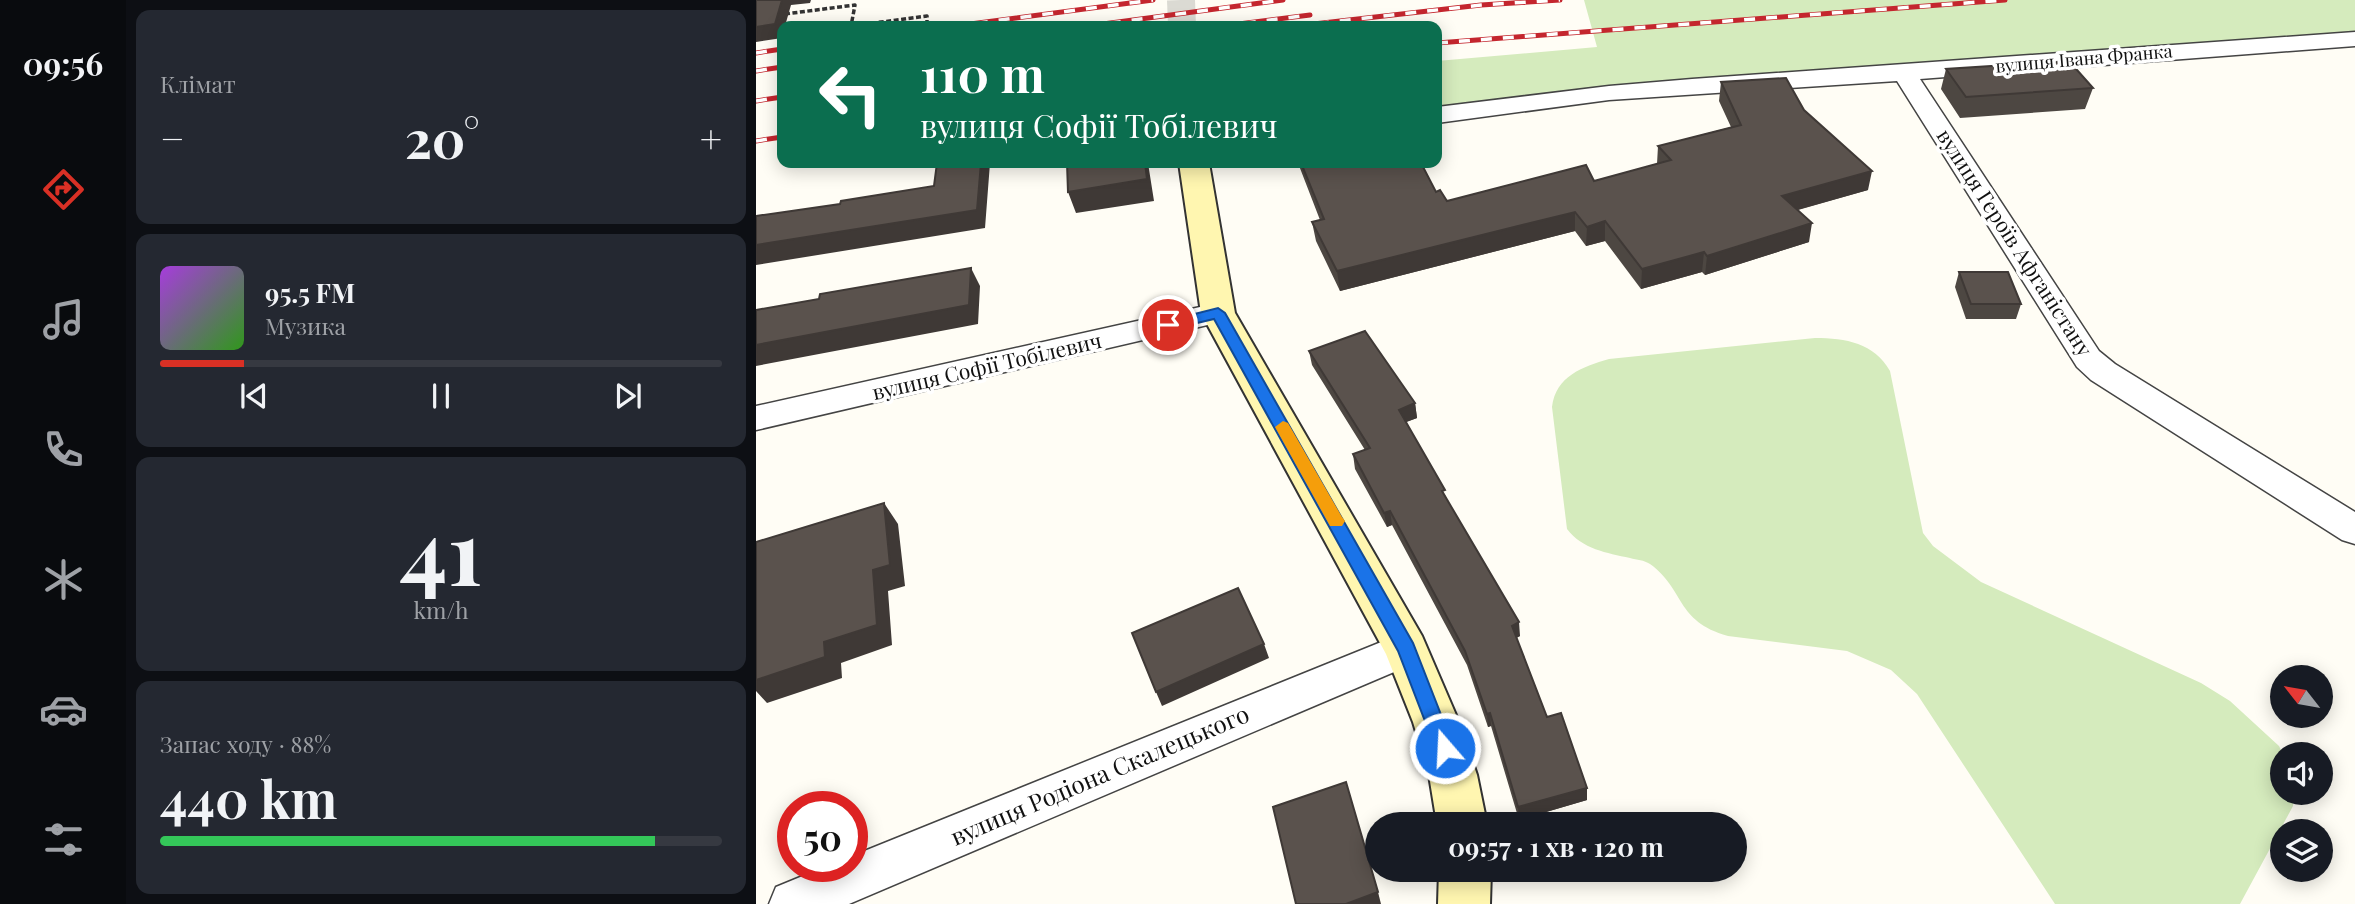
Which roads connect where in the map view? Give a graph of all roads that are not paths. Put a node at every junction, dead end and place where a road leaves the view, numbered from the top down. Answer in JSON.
{"nodes":[{"id":1,"x":2345,"y":39,"type":"edge"},
{"id":2,"x":2355,"y":54,"type":"edge"},
{"id":3,"x":1904,"y":73,"type":"junction"},
{"id":4,"x":1442,"y":115,"type":"edge"},
{"id":5,"x":1195,"y":168,"type":"edge"},
{"id":6,"x":1218,"y":313,"type":"junction"},
{"id":7,"x":756,"y":418,"type":"edge"},
{"id":8,"x":2355,"y":530,"type":"edge"},
{"id":9,"x":1406,"y":649,"type":"junction"},
{"id":10,"x":1460,"y":812,"type":"edge"},
{"id":11,"x":1465,"y":882,"type":"edge"},
{"id":12,"x":793,"y":904,"type":"edge"},
{"id":13,"x":1464,"y":904,"type":"edge"}],
"edges":[{"from":1,"to":2,"type":"street"},
{"from":1,"to":3,"type":"street","name":"вулиця Івана Франка"},
{"from":3,"to":4,"type":"street","name":"вулиця Івана Франка"},
{"from":3,"to":8,"type":"street","name":"вулиця Героїв Афганістану"},
{"from":5,"to":6,"type":"main road"},
{"from":6,"to":7,"type":"street","name":"вулиця Софії Тобілевич"},
{"from":6,"to":9,"type":"main road"},
{"from":9,"to":10,"type":"main road"},
{"from":9,"to":12,"type":"street","name":"вулиця Родіона Скалецького"},
{"from":11,"to":13,"type":"main road"}]}
